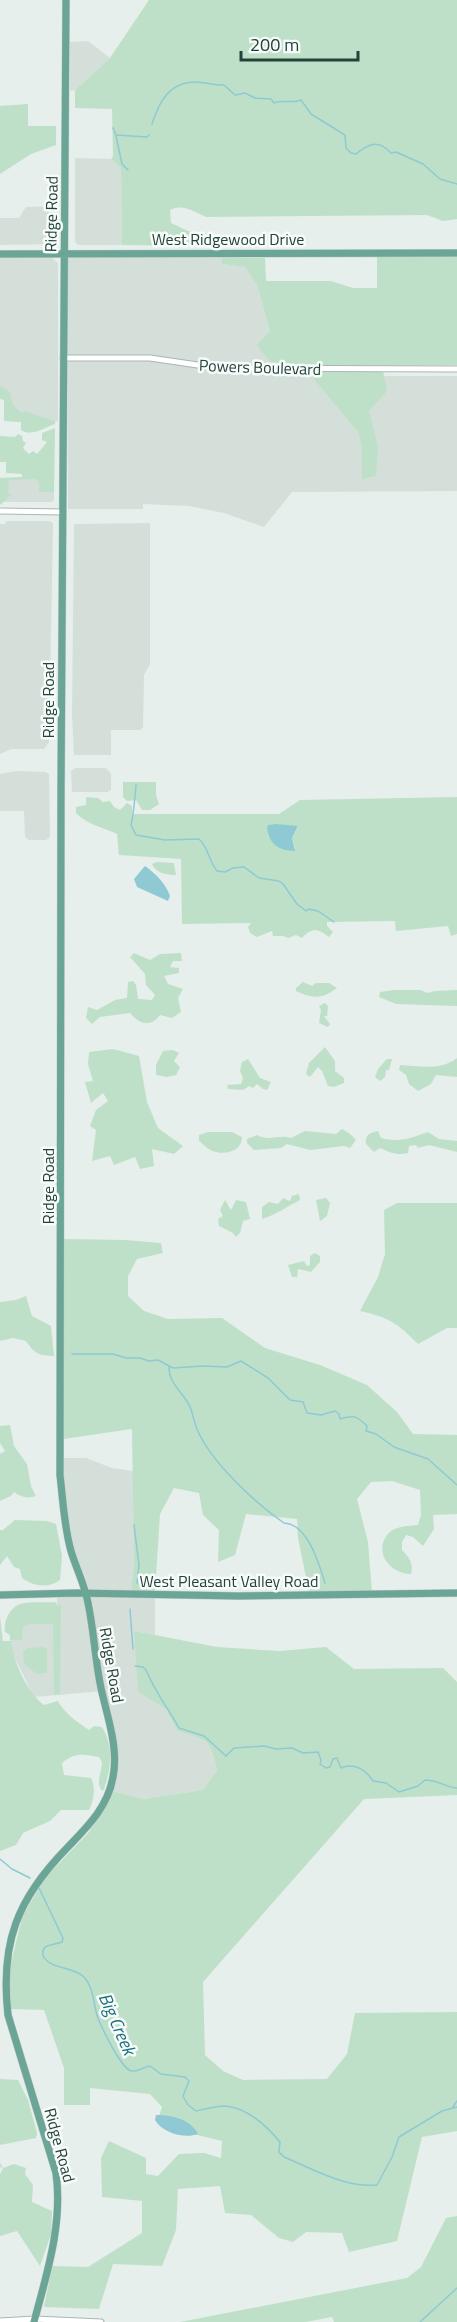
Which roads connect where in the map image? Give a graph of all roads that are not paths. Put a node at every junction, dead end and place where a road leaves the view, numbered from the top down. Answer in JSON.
{"nodes":[{"id":1,"x":66,"y":0,"type":"edge"},
{"id":2,"x":64,"y":253,"type":"junction"},
{"id":3,"x":457,"y":253,"type":"edge"},
{"id":4,"x":0,"y":254,"type":"edge"},
{"id":5,"x":63,"y":358,"type":"junction"},
{"id":6,"x":457,"y":369,"type":"edge"},
{"id":7,"x":0,"y":511,"type":"edge"},
{"id":8,"x":63,"y":512,"type":"junction"},
{"id":9,"x":457,"y":1593,"type":"edge"},
{"id":10,"x":86,"y":1594,"type":"junction"},
{"id":11,"x":0,"y":1595,"type":"edge"},
{"id":12,"x":0,"y":2321,"type":"edge"},
{"id":13,"x":35,"y":2321,"type":"edge"},
{"id":14,"x":101,"y":2322,"type":"edge"}],
"edges":[{"from":1,"to":2,"type":"main road","name":"Ridge Road"},
{"from":2,"to":3,"type":"main road","name":"West Ridgewood Drive"},
{"from":2,"to":4,"type":"main road","name":"West Ridgewood Drive"},
{"from":2,"to":5,"type":"main road","name":"Ridge Road"},
{"from":5,"to":6,"type":"street","name":"Powers Boulevard"},
{"from":5,"to":8,"type":"main road","name":"Ridge Road"},
{"from":7,"to":8,"type":"street"},
{"from":8,"to":10,"type":"main road","name":"Ridge Road"},
{"from":9,"to":10,"type":"main road","name":"West Pleasant Valley Road"},
{"from":10,"to":11,"type":"main road","name":"West Pleasant Valley Road"},
{"from":10,"to":13,"type":"main road","name":"Ridge Road"},
{"from":12,"to":13,"type":"street"},
{"from":13,"to":14,"type":"street"}]}
